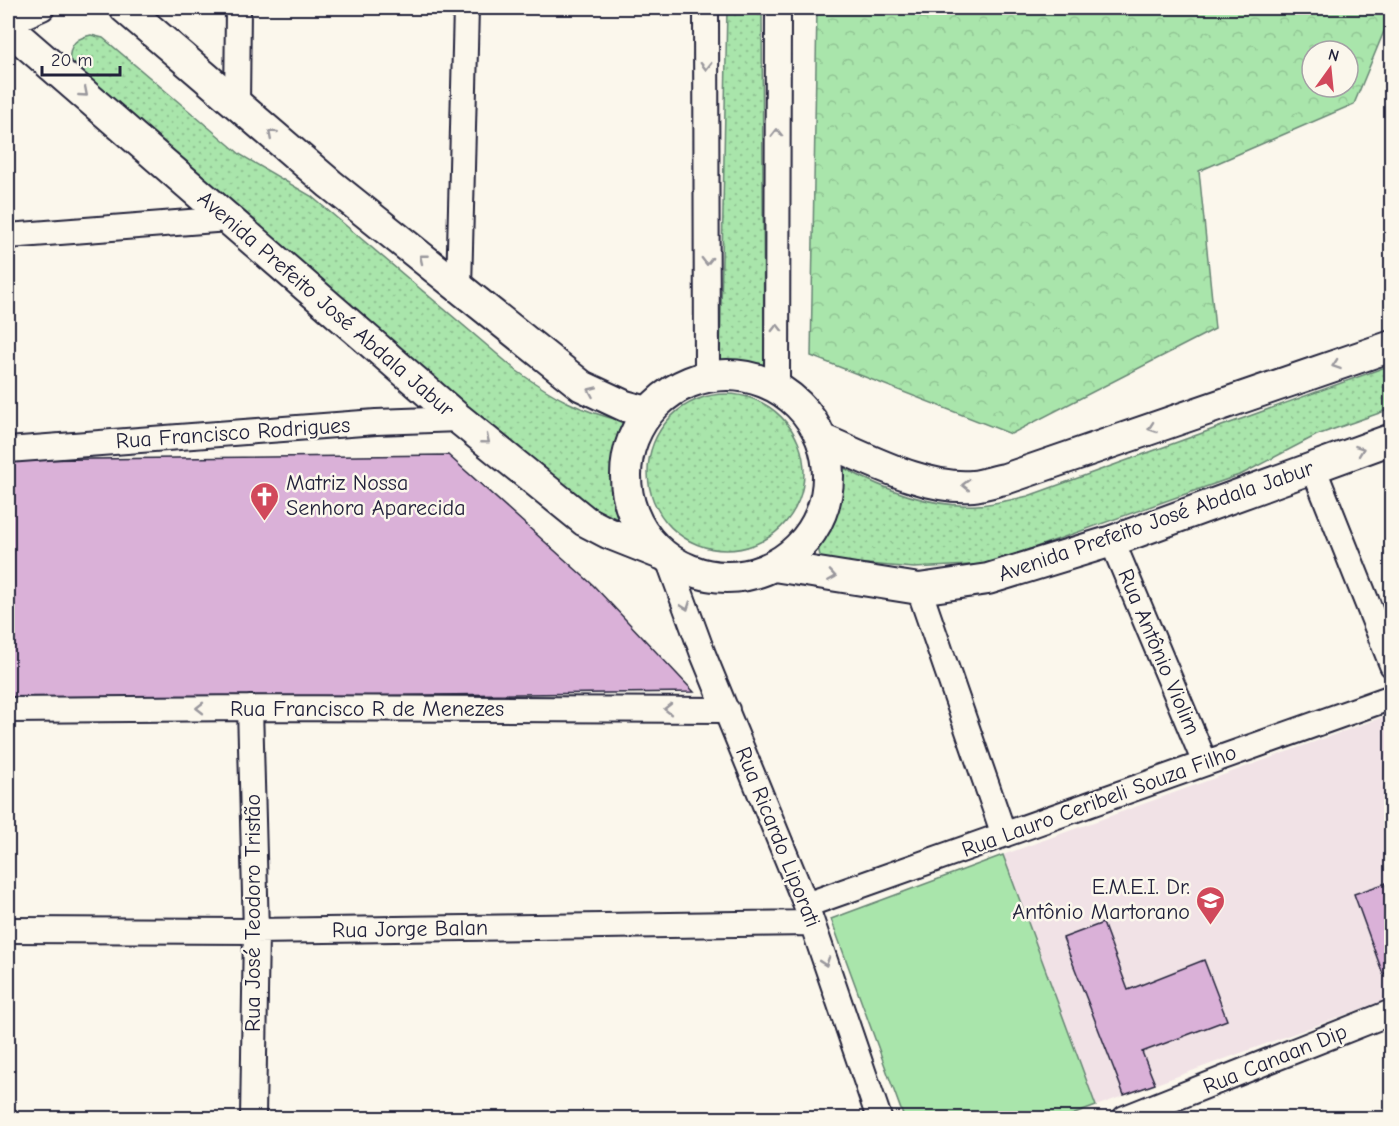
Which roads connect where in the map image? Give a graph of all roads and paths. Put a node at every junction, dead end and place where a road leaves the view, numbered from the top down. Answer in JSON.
{"nodes":[{"id":1,"x":42,"y":8,"type":"edge"},
{"id":2,"x":125,"y":8,"type":"edge"},
{"id":3,"x":238,"y":8,"type":"edge"},
{"id":4,"x":466,"y":8,"type":"edge"},
{"id":5,"x":706,"y":8,"type":"edge"},
{"id":6,"x":778,"y":8,"type":"edge"},
{"id":7,"x":8,"y":23,"type":"edge"},
{"id":8,"x":8,"y":28,"type":"edge"},
{"id":9,"x":237,"y":104,"type":"junction"},
{"id":10,"x":228,"y":219,"type":"junction"},
{"id":11,"x":8,"y":236,"type":"edge"},
{"id":12,"x":459,"y":288,"type":"junction"},
{"id":13,"x":1392,"y":346,"type":"edge"},
{"id":14,"x":707,"y":375,"type":"junction"},
{"id":15,"x":777,"y":386,"type":"junction"},
{"id":16,"x":647,"y":412,"type":"junction"},
{"id":17,"x":459,"y":419,"type":"junction"},
{"id":18,"x":1392,"y":439,"type":"edge"},
{"id":19,"x":823,"y":440,"type":"junction"},
{"id":20,"x":8,"y":450,"type":"edge"},
{"id":21,"x":1313,"y":467,"type":"junction"},
{"id":22,"x":1112,"y":541,"type":"junction"},
{"id":23,"x":665,"y":556,"type":"junction"},
{"id":24,"x":774,"y":566,"type":"junction"},
{"id":25,"x":919,"y":590,"type":"junction"},
{"id":26,"x":1392,"y":665,"type":"edge"},
{"id":27,"x":1392,"y":697,"type":"edge"},
{"id":28,"x":250,"y":708,"type":"junction"},
{"id":29,"x":8,"y":710,"type":"edge"},
{"id":30,"x":727,"y":710,"type":"junction"},
{"id":31,"x":1205,"y":764,"type":"junction"},
{"id":32,"x":1004,"y":835,"type":"junction"},
{"id":33,"x":809,"y":914,"type":"junction"},
{"id":34,"x":8,"y":930,"type":"edge"},
{"id":35,"x":256,"y":931,"type":"junction"},
{"id":36,"x":1392,"y":1012,"type":"edge"},
{"id":37,"x":253,"y":1119,"type":"edge"},
{"id":38,"x":879,"y":1119,"type":"edge"},
{"id":39,"x":1125,"y":1119,"type":"edge"}],
"edges":[{"from":1,"to":7,"type":"street"},
{"from":2,"to":9,"type":"street"},
{"from":3,"to":9,"type":"street"},
{"from":4,"to":12,"type":"street"},
{"from":5,"to":14,"type":"street","one_way":true},
{"from":15,"to":6,"type":"street","one_way":true},
{"from":8,"to":10,"type":"street","name":"Avenida Prefeito José Abdala Jabur","one_way":true},
{"from":12,"to":9,"type":"street","one_way":true},
{"from":10,"to":11,"type":"street"},
{"from":10,"to":17,"type":"street","name":"Avenida Prefeito José Abdala Jabur"},
{"from":16,"to":12,"type":"street","one_way":true},
{"from":13,"to":19,"type":"street","one_way":true},
{"from":14,"to":15,"type":"street"},
{"from":14,"to":16,"type":"street"},
{"from":15,"to":19,"type":"street"},
{"from":16,"to":23,"type":"street"},
{"from":17,"to":20,"type":"street","name":"Rua Francisco Rodrigues"},
{"from":17,"to":23,"type":"street","name":"Avenida Prefeito José Abdala Jabur","one_way":true},
{"from":21,"to":18,"type":"street","name":"Avenida Prefeito José Abdala Jabur","one_way":true},
{"from":19,"to":24,"type":"street"},
{"from":21,"to":22,"type":"street","name":"Avenida Prefeito José Abdala Jabur"},
{"from":21,"to":26,"type":"street"},
{"from":22,"to":25,"type":"street","name":"Avenida Prefeito José Abdala Jabur"},
{"from":22,"to":31,"type":"street","name":"Rua Antônio Violim"},
{"from":23,"to":24,"type":"street"},
{"from":23,"to":30,"type":"street","name":"Rua Ricardo Liporati","one_way":true},
{"from":24,"to":25,"type":"street","name":"Avenida Prefeito José Abdala Jabur","one_way":true},
{"from":25,"to":32,"type":"street"},
{"from":27,"to":31,"type":"street","name":"Rua Lauro Ceribeli Souza Filho"},
{"from":28,"to":29,"type":"street","name":"Rua Francisco R de Menezes","one_way":true},
{"from":30,"to":28,"type":"street","name":"Rua Francisco R de Menezes","one_way":true},
{"from":28,"to":35,"type":"street","name":"Rua José Teodoro Tristão"},
{"from":30,"to":33,"type":"street","name":"Rua Ricardo Liporati"},
{"from":31,"to":32,"type":"street","name":"Rua Lauro Ceribeli Souza Filho"},
{"from":32,"to":33,"type":"street","name":"Rua Lauro Ceribeli Souza Filho"},
{"from":33,"to":35,"type":"street","name":"Rua Jorge Balan"},
{"from":33,"to":38,"type":"street","name":"Rua Ricardo Liporati","one_way":true},
{"from":34,"to":35,"type":"street","name":"Rua Jorge Balan"},
{"from":35,"to":37,"type":"street","name":"Rua José Teodoro Tristão"},
{"from":36,"to":39,"type":"street","name":"Rua Canaan Dip"}]}
